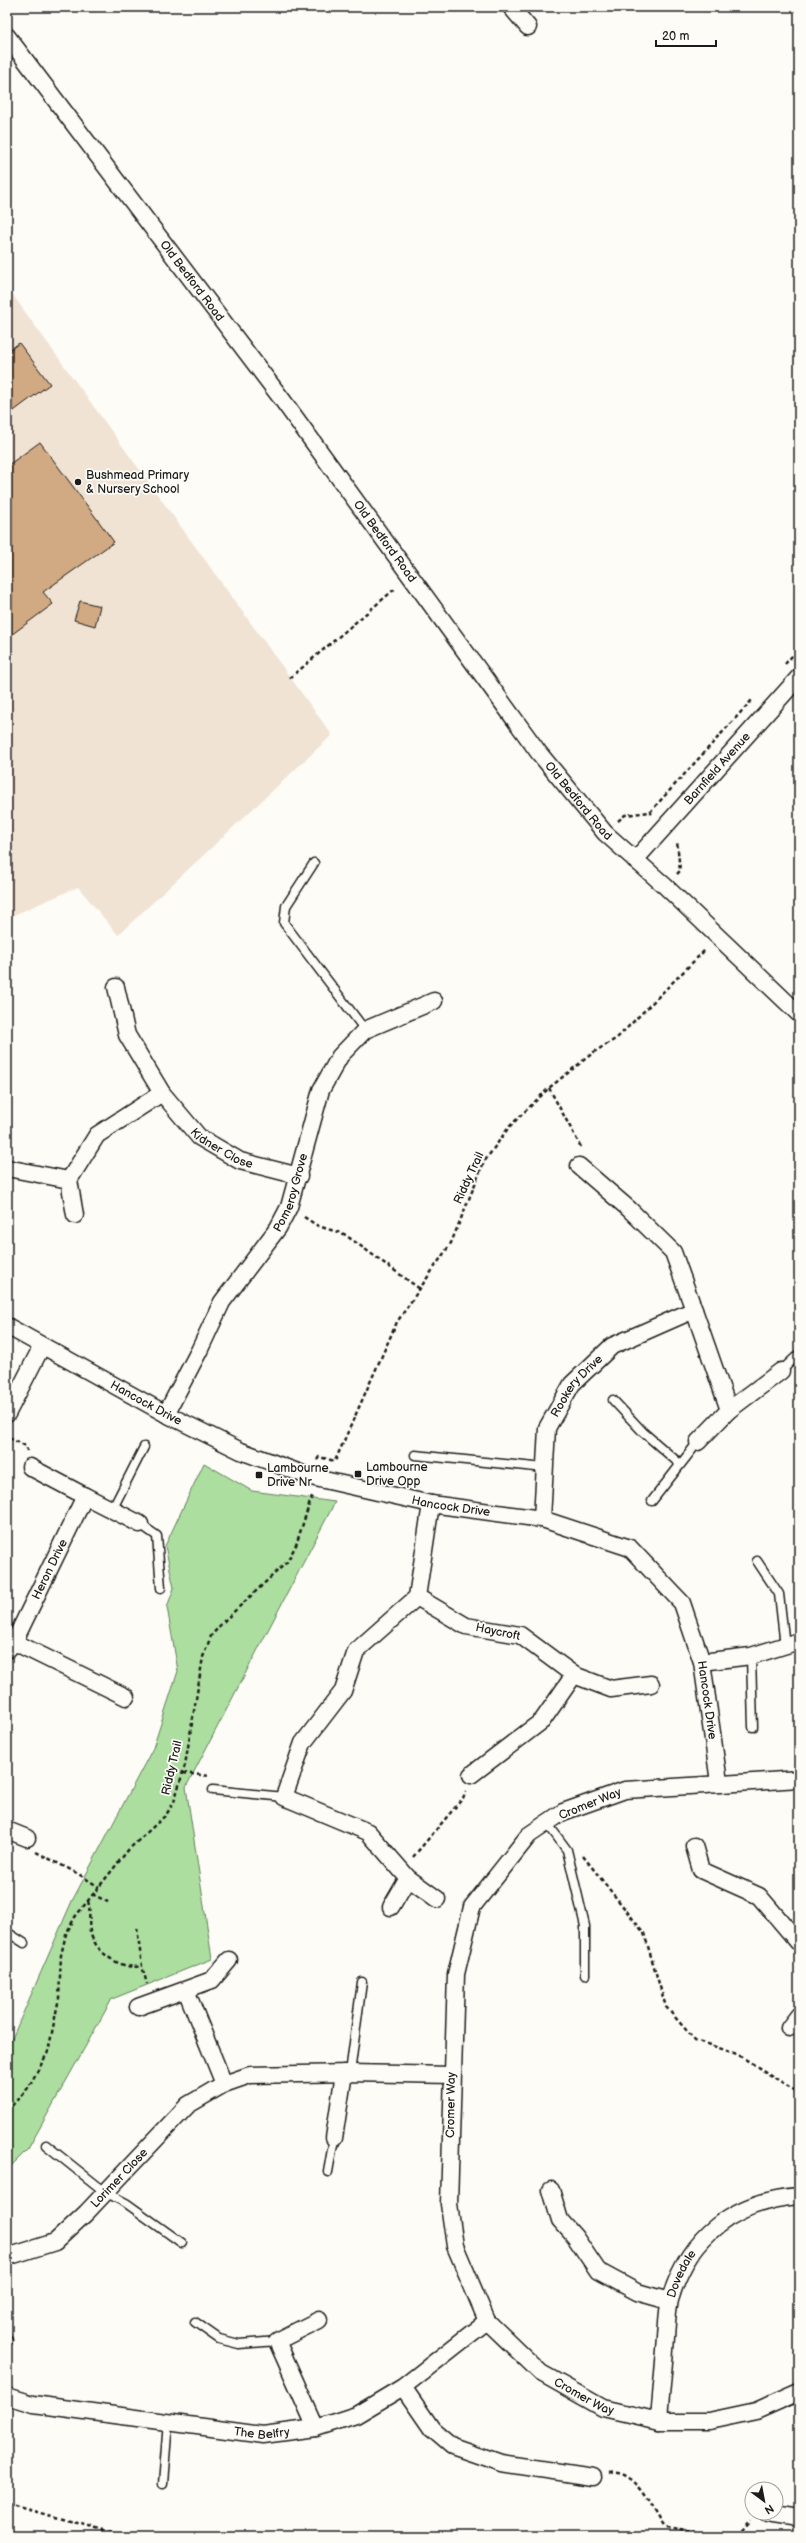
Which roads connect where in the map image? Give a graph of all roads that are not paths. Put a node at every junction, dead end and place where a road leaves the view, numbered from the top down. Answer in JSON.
{"nodes":[{"id":1,"x":511,"y":7,"type":"edge"},
{"id":2,"x":528,"y":26,"type":"dead end"},
{"id":3,"x":7,"y":36,"type":"edge"},
{"id":4,"x":799,"y":677,"type":"edge"},
{"id":5,"x":635,"y":860,"type":"junction"},
{"id":6,"x":314,"y":863,"type":"dead end"},
{"id":7,"x":116,"y":987,"type":"dead end"},
{"id":8,"x":434,"y":1001,"type":"dead end"},
{"id":9,"x":799,"y":1014,"type":"edge"},
{"id":10,"x":365,"y":1030,"type":"junction"},
{"id":11,"x":162,"y":1093,"type":"junction"},
{"id":12,"x":579,"y":1166,"type":"road end"},
{"id":13,"x":7,"y":1168,"type":"edge"},
{"id":14,"x":298,"y":1176,"type":"junction"},
{"id":15,"x":69,"y":1180,"type":"junction"},
{"id":16,"x":75,"y":1215,"type":"dead end"},
{"id":17,"x":694,"y":1310,"type":"junction"},
{"id":18,"x":7,"y":1326,"type":"edge"},
{"id":19,"x":42,"y":1346,"type":"junction"},
{"id":20,"x":799,"y":1354,"type":"edge"},
{"id":21,"x":781,"y":1371,"type":"joint"},
{"id":22,"x":613,"y":1400,"type":"dead end"},
{"id":23,"x":729,"y":1410,"type":"junction"},
{"id":24,"x":7,"y":1414,"type":"edge"},
{"id":25,"x":166,"y":1414,"type":"junction"},
{"id":26,"x":698,"y":1442,"type":"joint"},
{"id":27,"x":144,"y":1447,"type":"dead end"},
{"id":28,"x":415,"y":1454,"type":"dead end"},
{"id":29,"x":680,"y":1464,"type":"junction"},
{"id":30,"x":30,"y":1467,"type":"dead end"},
{"id":31,"x":545,"y":1468,"type":"junction"},
{"id":32,"x":85,"y":1496,"type":"junction"},
{"id":33,"x":652,"y":1501,"type":"dead end"},
{"id":34,"x":431,"y":1504,"type":"junction"},
{"id":35,"x":112,"y":1510,"type":"junction"},
{"id":36,"x":542,"y":1519,"type":"junction"},
{"id":37,"x":140,"y":1524,"type":"joint"},
{"id":38,"x":757,"y":1561,"type":"dead end"},
{"id":39,"x":161,"y":1588,"type":"dead end"},
{"id":40,"x":417,"y":1597,"type":"junction"},
{"id":41,"x":792,"y":1644,"type":"edge"},
{"id":42,"x":10,"y":1646,"type":"edge"},
{"id":43,"x":751,"y":1656,"type":"junction"},
{"id":44,"x":702,"y":1662,"type":"junction"},
{"id":45,"x":574,"y":1675,"type":"junction"},
{"id":46,"x":651,"y":1684,"type":"dead end"},
{"id":47,"x":126,"y":1697,"type":"dead end"},
{"id":48,"x":753,"y":1727,"type":"dead end"},
{"id":49,"x":471,"y":1776,"type":"road end"},
{"id":50,"x":799,"y":1779,"type":"edge"},
{"id":51,"x":719,"y":1782,"type":"junction"},
{"id":52,"x":213,"y":1790,"type":"dead end"},
{"id":53,"x":284,"y":1797,"type":"junction"},
{"id":54,"x":547,"y":1823,"type":"junction"},
{"id":55,"x":7,"y":1830,"type":"edge"},
{"id":56,"x":27,"y":1838,"type":"road end"},
{"id":57,"x":694,"y":1846,"type":"dead end"},
{"id":58,"x":405,"y":1874,"type":"junction"},
{"id":59,"x":437,"y":1899,"type":"dead end"},
{"id":60,"x":391,"y":1907,"type":"dead end"},
{"id":61,"x":7,"y":1932,"type":"edge"},
{"id":62,"x":24,"y":1943,"type":"dead end"},
{"id":63,"x":799,"y":1943,"type":"edge"},
{"id":64,"x":229,"y":1960,"type":"dead end"},
{"id":65,"x":585,"y":1975,"type":"dead end"},
{"id":66,"x":362,"y":1982,"type":"dead end"},
{"id":67,"x":186,"y":1990,"type":"junction"},
{"id":68,"x":146,"y":2004,"type":"road end"},
{"id":69,"x":799,"y":2015,"type":"edge"},
{"id":70,"x":789,"y":2028,"type":"dead end"},
{"id":71,"x":347,"y":2073,"type":"junction"},
{"id":72,"x":452,"y":2075,"type":"junction"},
{"id":73,"x":224,"y":2084,"type":"junction"},
{"id":74,"x":334,"y":2138,"type":"joint"},
{"id":75,"x":46,"y":2145,"type":"dead end"},
{"id":76,"x":328,"y":2172,"type":"dead end"},
{"id":77,"x":551,"y":2190,"type":"dead end"},
{"id":78,"x":106,"y":2192,"type":"junction"},
{"id":79,"x":799,"y":2196,"type":"edge"},
{"id":80,"x":182,"y":2243,"type":"dead end"},
{"id":81,"x":7,"y":2257,"type":"edge"},
{"id":82,"x":669,"y":2301,"type":"junction"},
{"id":83,"x":319,"y":2320,"type":"dead end"},
{"id":84,"x":487,"y":2321,"type":"junction"},
{"id":85,"x":195,"y":2322,"type":"dead end"},
{"id":86,"x":277,"y":2340,"type":"junction"},
{"id":87,"x":403,"y":2387,"type":"junction"},
{"id":88,"x":799,"y":2392,"type":"edge"},
{"id":89,"x":7,"y":2396,"type":"edge"},
{"id":90,"x":168,"y":2422,"type":"junction"},
{"id":91,"x":659,"y":2422,"type":"junction"},
{"id":92,"x":316,"y":2428,"type":"junction"},
{"id":93,"x":593,"y":2477,"type":"road end"},
{"id":94,"x":163,"y":2484,"type":"dead end"},
{"id":95,"x":784,"y":2517,"type":"edge"},
{"id":96,"x":799,"y":2518,"type":"edge"}],
"edges":[{"from":1,"to":2,"type":"street"},
{"from":3,"to":5,"type":"street","name":"Old Bedford Road"},
{"from":4,"to":5,"type":"street","name":"Barnfield Avenue"},
{"from":5,"to":9,"type":"street","name":"Old Bedford Road"},
{"from":6,"to":10,"type":"lane"},
{"from":7,"to":11,"type":"street","name":"Kidner Close"},
{"from":8,"to":10,"type":"street","name":"Pomeroy Grove"},
{"from":10,"to":14,"type":"street","name":"Pomeroy Grove"},
{"from":11,"to":14,"type":"street","name":"Kidner Close"},
{"from":11,"to":15,"type":"street"},
{"from":12,"to":17,"type":"street"},
{"from":13,"to":15,"type":"street"},
{"from":14,"to":25,"type":"street","name":"Pomeroy Grove"},
{"from":15,"to":16,"type":"street"},
{"from":17,"to":23,"type":"street"},
{"from":17,"to":31,"type":"street","name":"Rookery Drive"},
{"from":18,"to":19,"type":"street","name":"Hancock Drive"},
{"from":19,"to":24,"type":"street"},
{"from":19,"to":25,"type":"street","name":"Hancock Drive"},
{"from":20,"to":21,"type":"lane"},
{"from":21,"to":23,"type":"street"},
{"from":22,"to":29,"type":"lane"},
{"from":23,"to":26,"type":"street"},
{"from":25,"to":34,"type":"street","name":"Hancock Drive"},
{"from":26,"to":29,"type":"lane"},
{"from":27,"to":35,"type":"lane"},
{"from":28,"to":31,"type":"lane"},
{"from":29,"to":33,"type":"lane"},
{"from":30,"to":32,"type":"street"},
{"from":31,"to":36,"type":"street","name":"Rookery Drive"},
{"from":32,"to":35,"type":"street"},
{"from":32,"to":42,"type":"street","name":"Heron Drive"},
{"from":34,"to":36,"type":"street","name":"Hancock Drive"},
{"from":34,"to":40,"type":"street"},
{"from":35,"to":37,"type":"street"},
{"from":36,"to":44,"type":"street","name":"Hancock Drive"},
{"from":37,"to":39,"type":"lane"},
{"from":38,"to":41,"type":"lane"},
{"from":40,"to":45,"type":"street","name":"Haycroft"},
{"from":40,"to":53,"type":"street"},
{"from":41,"to":43,"type":"street"},
{"from":42,"to":47,"type":"street","name":"Heron Drive"},
{"from":43,"to":44,"type":"street"},
{"from":43,"to":48,"type":"lane"},
{"from":44,"to":51,"type":"street","name":"Hancock Drive"},
{"from":45,"to":46,"type":"street","name":"Haycroft"},
{"from":45,"to":49,"type":"street"},
{"from":50,"to":51,"type":"street","name":"Cromer Way"},
{"from":51,"to":54,"type":"street","name":"Cromer Way"},
{"from":52,"to":53,"type":"lane"},
{"from":53,"to":58,"type":"street"},
{"from":54,"to":65,"type":"lane"},
{"from":54,"to":72,"type":"street","name":"Cromer Way"},
{"from":55,"to":56,"type":"street"},
{"from":57,"to":63,"type":"street"},
{"from":58,"to":59,"type":"street"},
{"from":58,"to":60,"type":"street"},
{"from":61,"to":62,"type":"lane"},
{"from":64,"to":67,"type":"street"},
{"from":66,"to":71,"type":"lane"},
{"from":67,"to":68,"type":"street"},
{"from":67,"to":73,"type":"street"},
{"from":69,"to":70,"type":"street"},
{"from":71,"to":72,"type":"street","name":"Lorimer Close"},
{"from":71,"to":73,"type":"street","name":"Lorimer Close"},
{"from":71,"to":74,"type":"street"},
{"from":72,"to":84,"type":"street","name":"Cromer Way"},
{"from":73,"to":78,"type":"street","name":"Lorimer Close"},
{"from":74,"to":76,"type":"lane"},
{"from":75,"to":78,"type":"lane"},
{"from":77,"to":82,"type":"street"},
{"from":78,"to":80,"type":"lane"},
{"from":78,"to":81,"type":"street","name":"Lorimer Close"},
{"from":79,"to":82,"type":"street","name":"Dovedale"},
{"from":82,"to":91,"type":"street","name":"Dovedale"},
{"from":83,"to":86,"type":"street"},
{"from":84,"to":87,"type":"street","name":"The Belfry"},
{"from":84,"to":91,"type":"street","name":"Cromer Way"},
{"from":85,"to":86,"type":"lane"},
{"from":86,"to":92,"type":"street"},
{"from":87,"to":92,"type":"street","name":"The Belfry"},
{"from":87,"to":93,"type":"street"},
{"from":88,"to":91,"type":"street","name":"Cromer Way"},
{"from":89,"to":90,"type":"street","name":"The Belfry"},
{"from":90,"to":92,"type":"street","name":"The Belfry"},
{"from":90,"to":94,"type":"lane"},
{"from":95,"to":96,"type":"street"}]}
